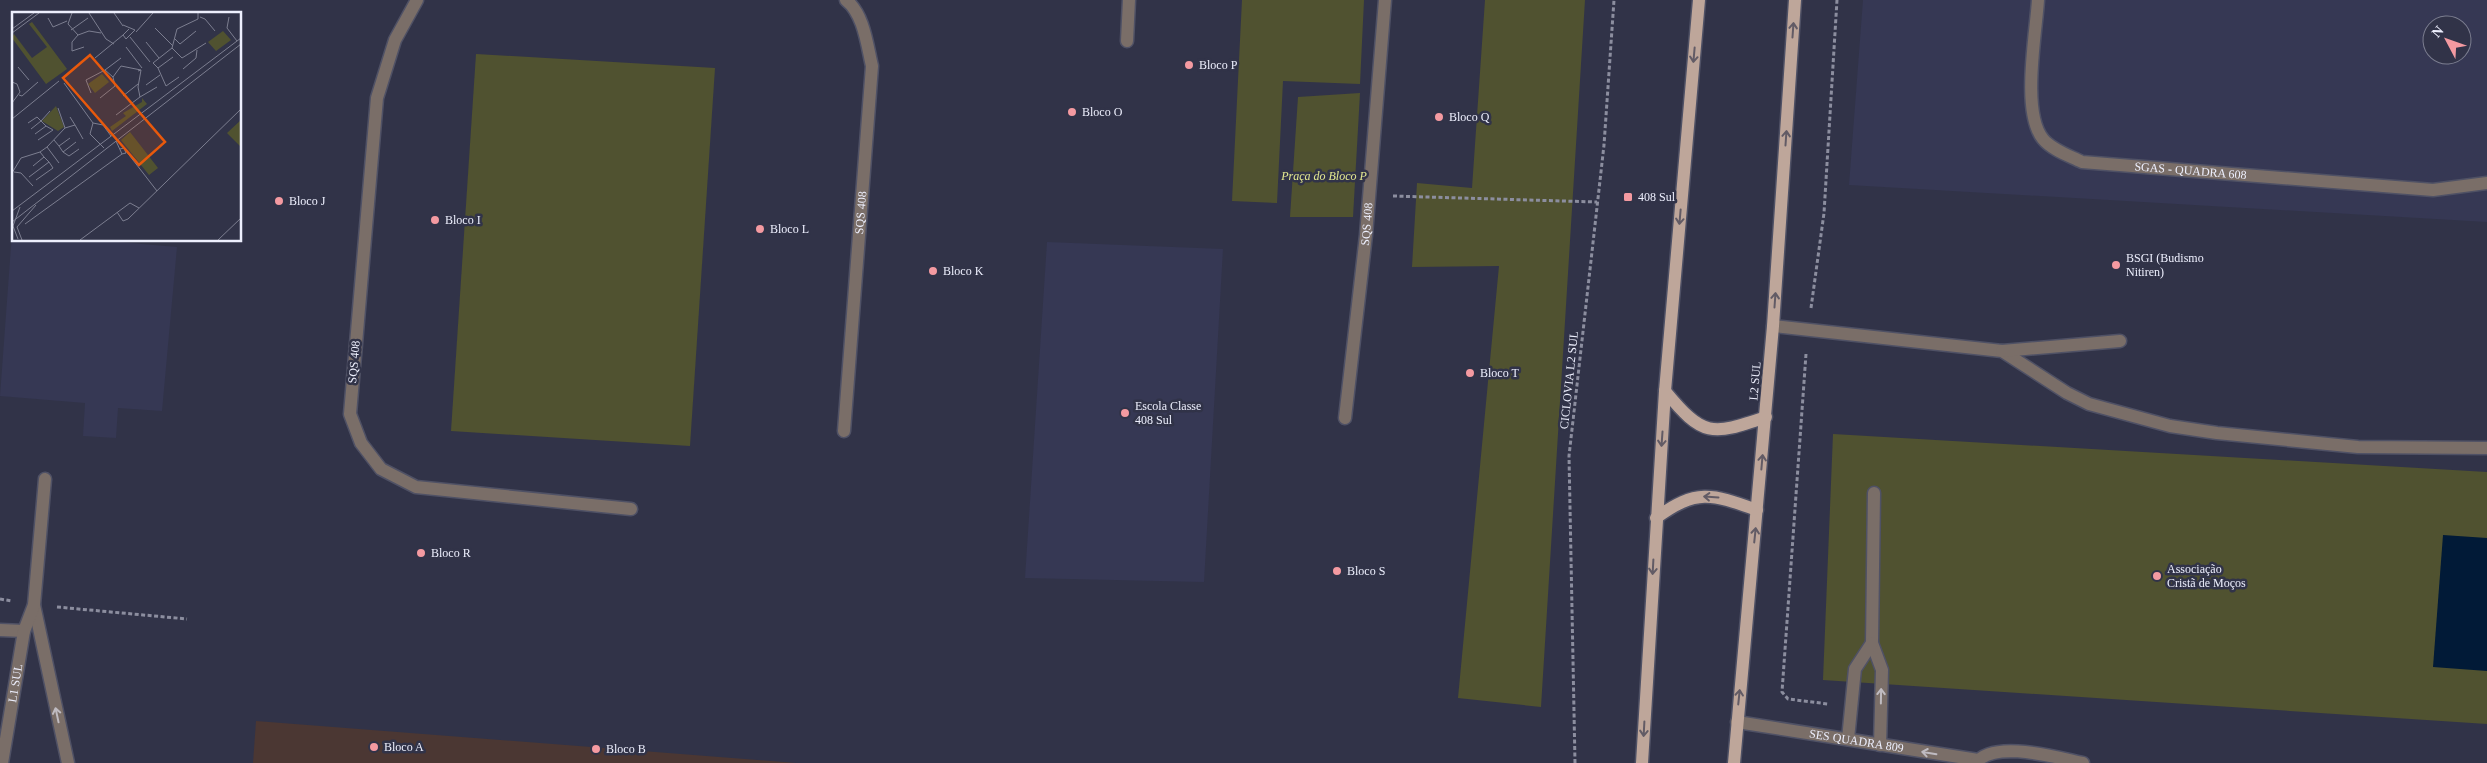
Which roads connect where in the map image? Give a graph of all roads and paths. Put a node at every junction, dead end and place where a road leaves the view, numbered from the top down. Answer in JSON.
{"nodes":[{"id":1,"x":417,"y":0,"type":"edge"},
{"id":2,"x":846,"y":0,"type":"edge"},
{"id":3,"x":1129,"y":0,"type":"edge"},
{"id":4,"x":1385,"y":0,"type":"edge"},
{"id":5,"x":1614,"y":0,"type":"edge"},
{"id":6,"x":1699,"y":0,"type":"edge"},
{"id":7,"x":1796,"y":0,"type":"edge"},
{"id":8,"x":1837,"y":0,"type":"edge"},
{"id":9,"x":2038,"y":0,"type":"edge"},
{"id":10,"x":1127,"y":41,"type":"dead end"},
{"id":11,"x":2487,"y":183,"type":"edge"},
{"id":12,"x":1369,"y":196,"type":"junction"},
{"id":13,"x":1598,"y":202,"type":"junction"},
{"id":14,"x":1773,"y":326,"type":"junction"},
{"id":15,"x":1808,"y":330,"type":"junction"},
{"id":16,"x":2120,"y":341,"type":"dead end"},
{"id":17,"x":2002,"y":351,"type":"junction"},
{"id":18,"x":1665,"y":390,"type":"junction"},
{"id":19,"x":1766,"y":417,"type":"junction"},
{"id":20,"x":1345,"y":418,"type":"dead end"},
{"id":21,"x":844,"y":431,"type":"dead end"},
{"id":22,"x":2487,"y":448,"type":"edge"},
{"id":23,"x":45,"y":479,"type":"dead end"},
{"id":24,"x":1874,"y":493,"type":"dead end"},
{"id":25,"x":631,"y":509,"type":"dead end"},
{"id":26,"x":1757,"y":510,"type":"junction"},
{"id":27,"x":1656,"y":518,"type":"junction"},
{"id":28,"x":0,"y":598,"type":"edge"},
{"id":29,"x":34,"y":605,"type":"junction"},
{"id":30,"x":187,"y":619,"type":"dead end"},
{"id":31,"x":0,"y":630,"type":"edge"},
{"id":32,"x":24,"y":630,"type":"junction"},
{"id":33,"x":1872,"y":643,"type":"junction"},
{"id":34,"x":1851,"y":705,"type":"junction"},
{"id":35,"x":1736,"y":722,"type":"junction"},
{"id":36,"x":1848,"y":739,"type":"junction"},
{"id":37,"x":1880,"y":744,"type":"junction"},
{"id":38,"x":1977,"y":762,"type":"edge"},
{"id":39,"x":2,"y":763,"type":"edge"},
{"id":40,"x":68,"y":763,"type":"edge"},
{"id":41,"x":1574,"y":763,"type":"edge"},
{"id":42,"x":1642,"y":763,"type":"edge"},
{"id":43,"x":1734,"y":763,"type":"edge"},
{"id":44,"x":2083,"y":763,"type":"edge"}],
"edges":[{"from":1,"to":25,"type":"street","name":"SQS 408"},
{"from":2,"to":21,"type":"street","name":"SQS 408"},
{"from":3,"to":10,"type":"street"},
{"from":4,"to":12,"type":"street","name":"SQS 408"},
{"from":5,"to":13,"type":"path","name":"CICLOVIA L2 SUL"},
{"from":6,"to":18,"type":"main road","one_way":true},
{"from":14,"to":7,"type":"main road","name":"L2 SUL","one_way":true},
{"from":8,"to":15,"type":"path"},
{"from":9,"to":11,"type":"street","name":"SGAS - QUADRA 608"},
{"from":12,"to":13,"type":"path"},
{"from":12,"to":20,"type":"street","name":"SQS 408"},
{"from":13,"to":41,"type":"path","name":"CICLOVIA L2 SUL"},
{"from":14,"to":15,"type":"street"},
{"from":14,"to":19,"type":"main road","name":"L2 SUL"},
{"from":15,"to":17,"type":"street"},
{"from":15,"to":34,"type":"path"},
{"from":16,"to":17,"type":"street"},
{"from":17,"to":22,"type":"street"},
{"from":18,"to":19,"type":"main road"},
{"from":18,"to":27,"type":"main road","one_way":true},
{"from":26,"to":19,"type":"main road","name":"L2 SUL","one_way":true},
{"from":23,"to":29,"type":"street","name":"L1 SUL"},
{"from":24,"to":33,"type":"street"},
{"from":26,"to":27,"type":"main road","one_way":true},
{"from":35,"to":26,"type":"main road","name":"L2 SUL","one_way":true},
{"from":27,"to":42,"type":"main road","one_way":true},
{"from":28,"to":29,"type":"path"},
{"from":29,"to":30,"type":"path"},
{"from":29,"to":32,"type":"street","name":"L1 SUL"},
{"from":40,"to":29,"type":"street","name":"L1 SUL","one_way":true},
{"from":31,"to":32,"type":"street"},
{"from":32,"to":39,"type":"street","name":"L1 SUL"},
{"from":33,"to":34,"type":"street"},
{"from":37,"to":33,"type":"street","one_way":true},
{"from":34,"to":36,"type":"street"},
{"from":35,"to":36,"type":"street","name":"SES QUADRA 809"},
{"from":35,"to":43,"type":"main road","name":"L2 SUL"},
{"from":36,"to":37,"type":"street","name":"SES QUADRA 809"},
{"from":38,"to":37,"type":"street","name":"SES QUADRA 809","one_way":true},
{"from":38,"to":44,"type":"street"}]}
